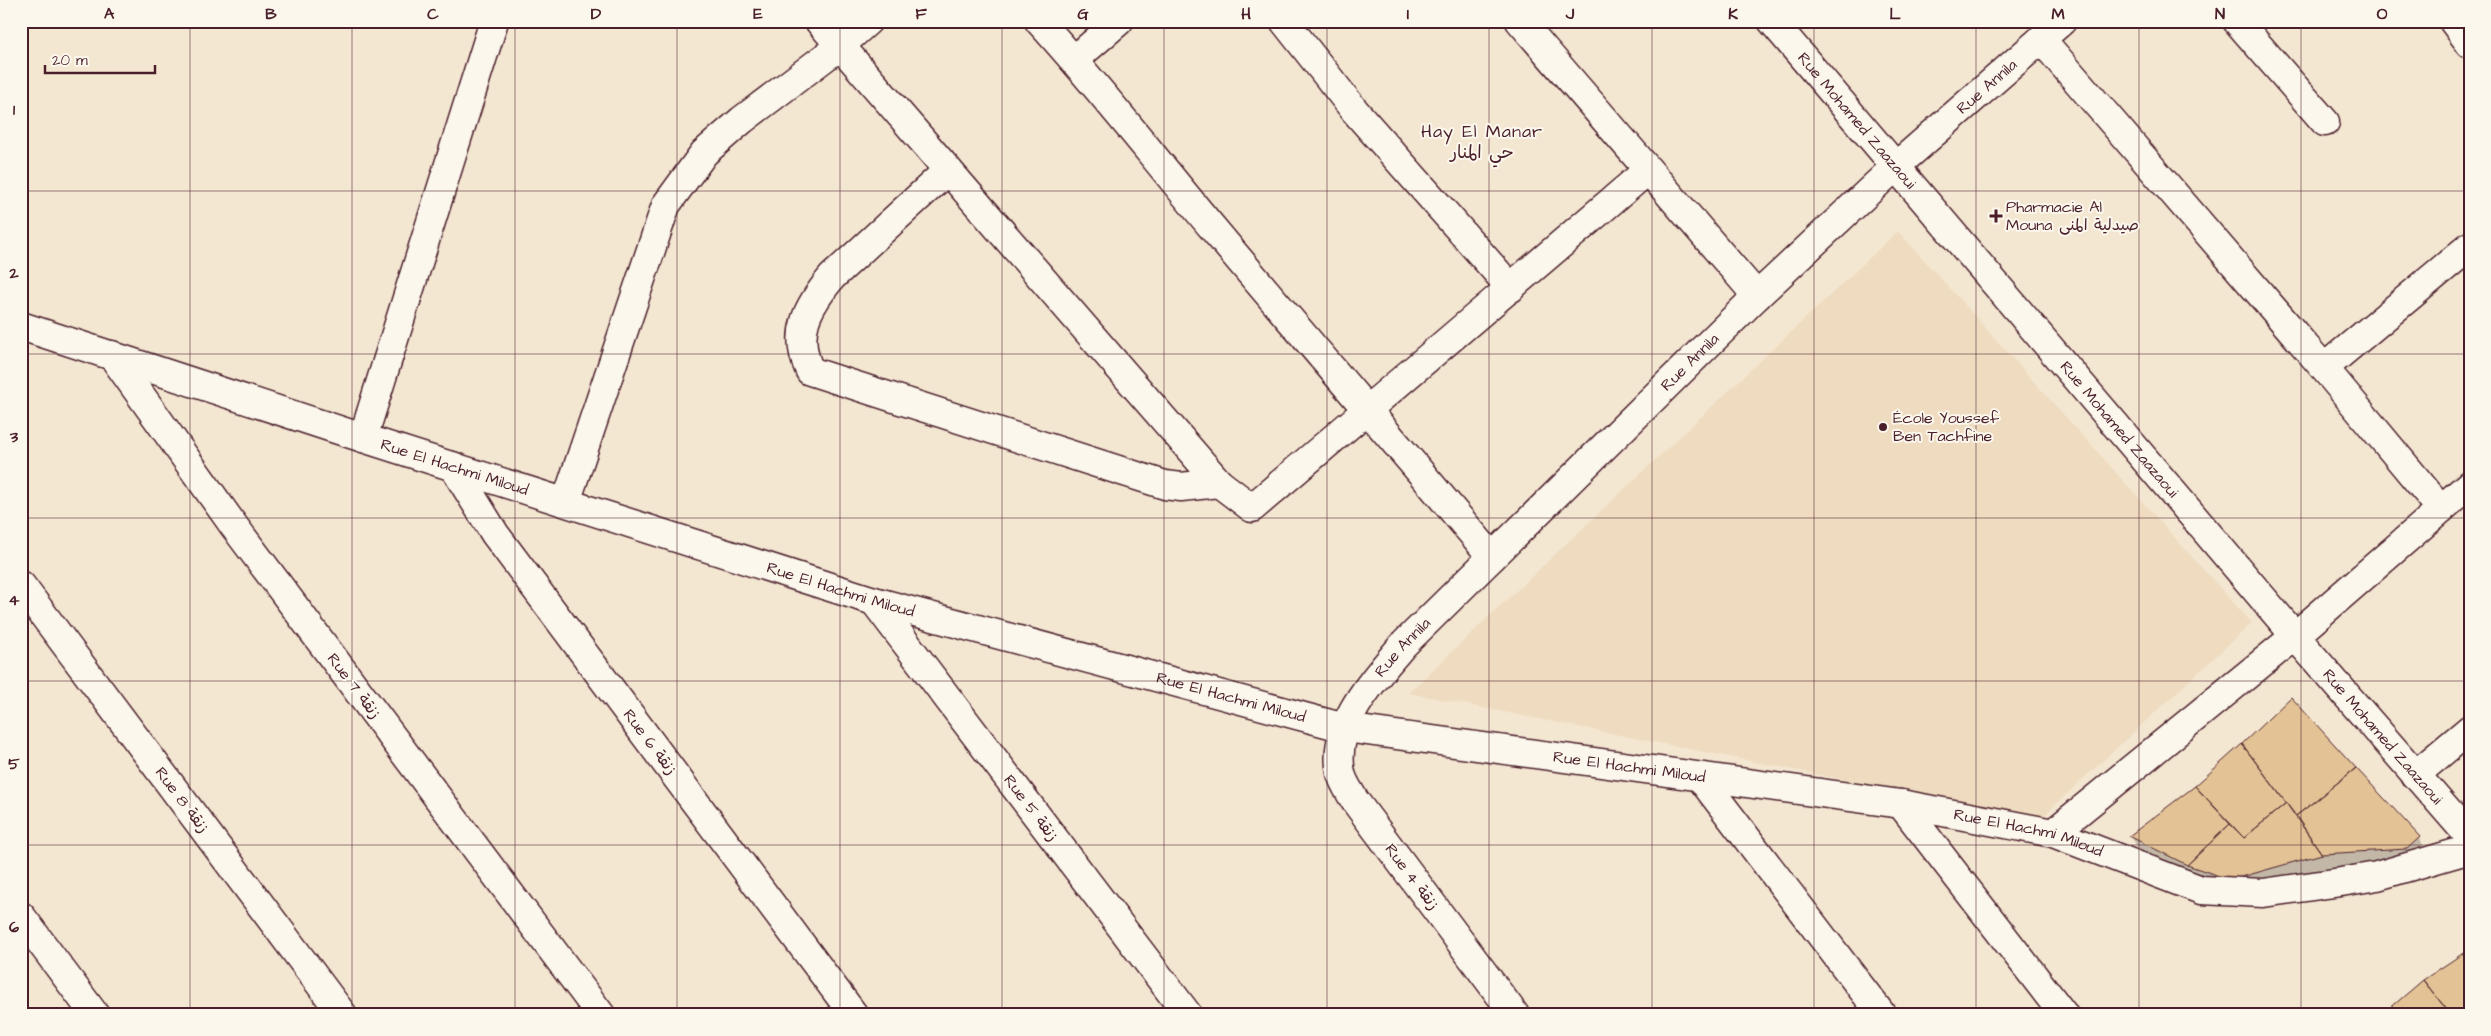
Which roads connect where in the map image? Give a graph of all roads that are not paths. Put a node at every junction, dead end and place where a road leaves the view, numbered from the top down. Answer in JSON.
{"nodes":[{"id":1,"x":494,"y":21,"type":"edge"},
{"id":2,"x":820,"y":21,"type":"edge"},
{"id":3,"x":868,"y":21,"type":"edge"},
{"id":4,"x":1039,"y":21,"type":"edge"},
{"id":5,"x":1119,"y":21,"type":"edge"},
{"id":6,"x":1284,"y":21,"type":"edge"},
{"id":7,"x":1520,"y":21,"type":"edge"},
{"id":8,"x":1772,"y":21,"type":"edge"},
{"id":9,"x":2062,"y":21,"type":"edge"},
{"id":10,"x":2238,"y":21,"type":"edge"},
{"id":11,"x":2453,"y":21,"type":"edge"},
{"id":12,"x":2041,"y":40,"type":"junction"},
{"id":13,"x":2470,"y":44,"type":"edge"},
{"id":14,"x":841,"y":45,"type":"junction"},
{"id":15,"x":1074,"y":60,"type":"junction"},
{"id":16,"x":2325,"y":122,"type":"dead end"},
{"id":17,"x":1896,"y":167,"type":"junction"},
{"id":18,"x":948,"y":170,"type":"junction"},
{"id":19,"x":1648,"y":170,"type":"junction"},
{"id":20,"x":2470,"y":246,"type":"edge"},
{"id":21,"x":1511,"y":288,"type":"junction"},
{"id":22,"x":1757,"y":296,"type":"junction"},
{"id":23,"x":21,"y":326,"type":"edge"},
{"id":24,"x":112,"y":355,"type":"junction"},
{"id":25,"x":2324,"y":368,"type":"junction"},
{"id":26,"x":1370,"y":410,"type":"junction"},
{"id":27,"x":363,"y":438,"type":"junction"},
{"id":28,"x":453,"y":466,"type":"junction"},
{"id":29,"x":1219,"y":483,"type":"junction"},
{"id":30,"x":2470,"y":484,"type":"edge"},
{"id":31,"x":566,"y":502,"type":"junction"},
{"id":32,"x":2441,"y":509,"type":"junction"},
{"id":33,"x":1492,"y":557,"type":"junction"},
{"id":34,"x":21,"y":585,"type":"edge"},
{"id":35,"x":874,"y":601,"type":"junction"},
{"id":36,"x":2295,"y":636,"type":"junction"},
{"id":37,"x":1345,"y":728,"type":"junction"},
{"id":38,"x":2470,"y":729,"type":"edge"},
{"id":39,"x":2415,"y":775,"type":"junction"},
{"id":40,"x":1700,"y":776,"type":"junction"},
{"id":41,"x":1901,"y":804,"type":"junction"},
{"id":42,"x":2053,"y":833,"type":"junction"},
{"id":43,"x":2470,"y":836,"type":"edge"},
{"id":44,"x":2470,"y":849,"type":"edge"},
{"id":45,"x":21,"y":916,"type":"edge"},
{"id":46,"x":94,"y":1015,"type":"edge"},
{"id":47,"x":343,"y":1015,"type":"edge"},
{"id":48,"x":601,"y":1015,"type":"edge"},
{"id":49,"x":854,"y":1015,"type":"edge"},
{"id":50,"x":1188,"y":1015,"type":"edge"},
{"id":51,"x":1515,"y":1015,"type":"edge"},
{"id":52,"x":1882,"y":1015,"type":"edge"},
{"id":53,"x":2064,"y":1015,"type":"edge"}],
"edges":[{"from":1,"to":27,"type":"street"},
{"from":2,"to":14,"type":"street"},
{"from":3,"to":14,"type":"street"},
{"from":4,"to":15,"type":"street"},
{"from":5,"to":15,"type":"street"},
{"from":6,"to":21,"type":"street"},
{"from":7,"to":19,"type":"street"},
{"from":8,"to":17,"type":"street","name":"Rue Mohamed Zaazaoui"},
{"from":9,"to":12,"type":"street","name":"Rue Annila"},
{"from":10,"to":16,"type":"street"},
{"from":11,"to":13,"type":"street"},
{"from":12,"to":17,"type":"street","name":"Rue Annila"},
{"from":12,"to":25,"type":"street"},
{"from":14,"to":18,"type":"street"},
{"from":14,"to":31,"type":"street"},
{"from":15,"to":26,"type":"street"},
{"from":17,"to":22,"type":"street","name":"Rue Annila"},
{"from":17,"to":36,"type":"street","name":"Rue Mohamed Zaazaoui"},
{"from":18,"to":29,"type":"street"},
{"from":18,"to":29,"type":"street"},
{"from":19,"to":21,"type":"street"},
{"from":19,"to":22,"type":"street"},
{"from":20,"to":25,"type":"street"},
{"from":21,"to":26,"type":"street"},
{"from":22,"to":33,"type":"street","name":"Rue Annila"},
{"from":23,"to":24,"type":"street","name":"Rue El Hachmi Miloud"},
{"from":24,"to":27,"type":"street","name":"Rue El Hachmi Miloud"},
{"from":24,"to":48,"type":"street","name":"Rue 7 زنقة"},
{"from":25,"to":32,"type":"street"},
{"from":26,"to":29,"type":"street"},
{"from":26,"to":33,"type":"street"},
{"from":27,"to":28,"type":"street","name":"Rue El Hachmi Miloud"},
{"from":28,"to":31,"type":"street","name":"Rue El Hachmi Miloud"},
{"from":28,"to":49,"type":"street","name":"Rue 6 زنقة"},
{"from":30,"to":32,"type":"street"},
{"from":31,"to":35,"type":"street","name":"Rue El Hachmi Miloud"},
{"from":32,"to":36,"type":"street"},
{"from":33,"to":37,"type":"street","name":"Rue Annila"},
{"from":34,"to":47,"type":"street","name":"Rue 8 زنقة"},
{"from":35,"to":37,"type":"street","name":"Rue El Hachmi Miloud"},
{"from":35,"to":50,"type":"street","name":"Rue 5 زنقة"},
{"from":36,"to":39,"type":"street","name":"Rue Mohamed Zaazaoui"},
{"from":36,"to":42,"type":"street"},
{"from":37,"to":40,"type":"street","name":"Rue El Hachmi Miloud"},
{"from":37,"to":51,"type":"street","name":"Rue 4 زنقة"},
{"from":38,"to":39,"type":"street"},
{"from":39,"to":43,"type":"street","name":"Rue Mohamed Zaazaoui"},
{"from":40,"to":41,"type":"street","name":"Rue El Hachmi Miloud"},
{"from":40,"to":52,"type":"street"},
{"from":41,"to":42,"type":"street","name":"Rue El Hachmi Miloud"},
{"from":41,"to":53,"type":"street"},
{"from":42,"to":44,"type":"street","name":"Rue El Hachmi Miloud"},
{"from":45,"to":46,"type":"street"}]}
